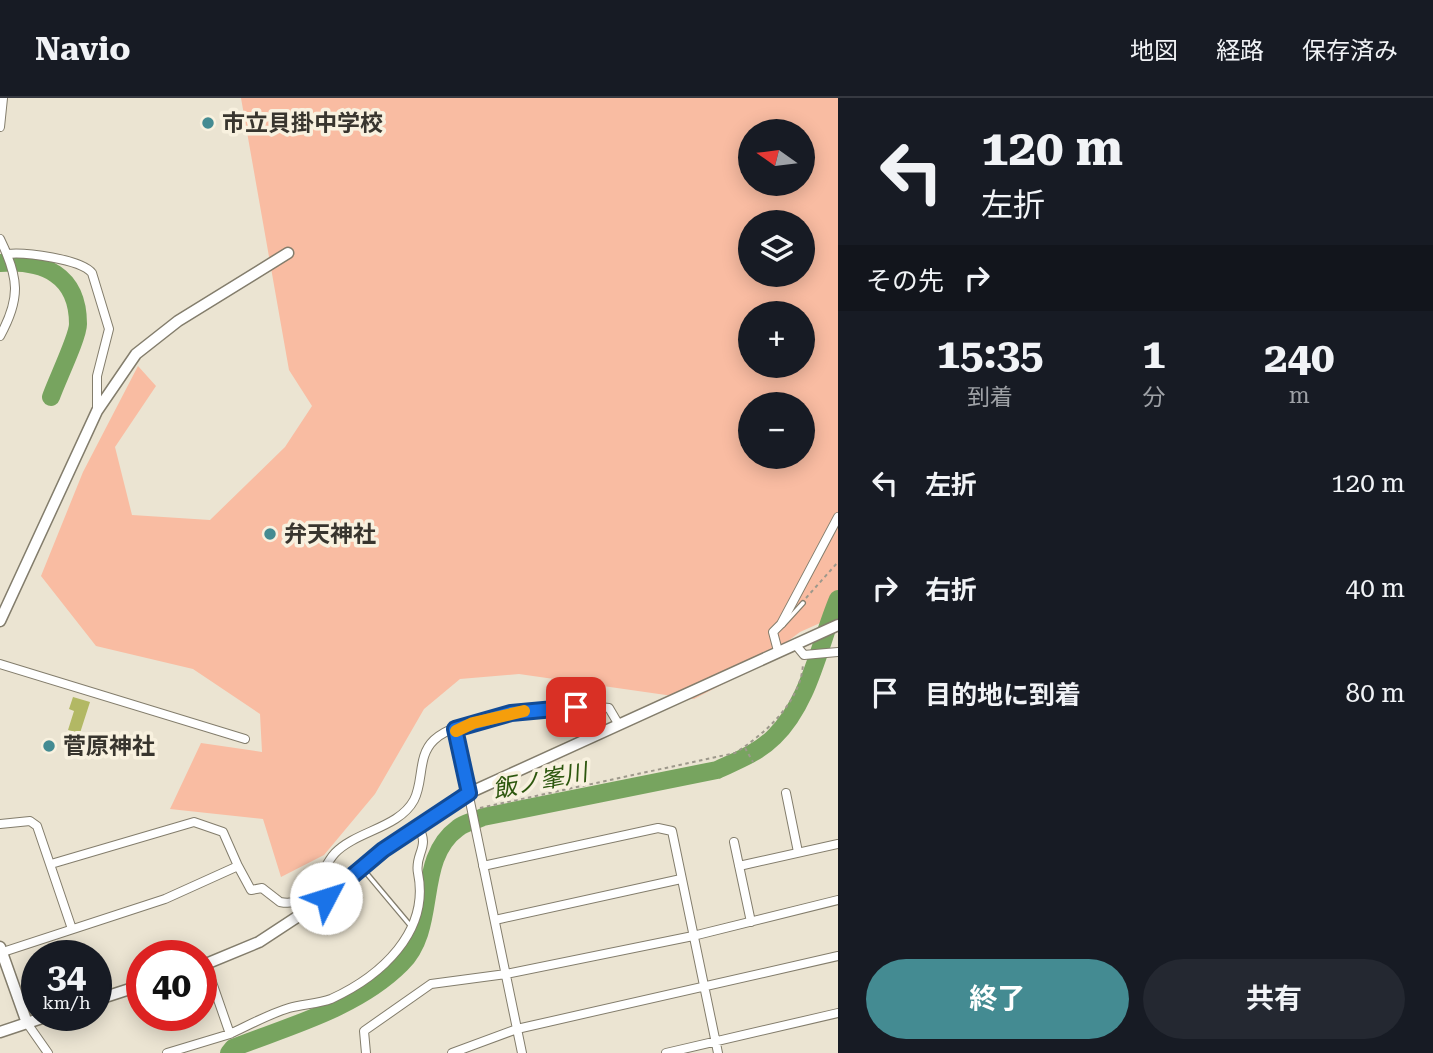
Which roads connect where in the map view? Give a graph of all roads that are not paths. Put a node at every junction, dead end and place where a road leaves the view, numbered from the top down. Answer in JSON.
{"nodes":[{"id":1,"x":3,"y":98,"type":"edge"},
{"id":2,"x":0,"y":127,"type":"edge"},
{"id":3,"x":0,"y":239,"type":"edge"},
{"id":4,"x":288,"y":253,"type":"dead end"},
{"id":5,"x":7,"y":254,"type":"junction"},
{"id":6,"x":0,"y":335,"type":"edge"},
{"id":7,"x":97,"y":411,"type":"junction"},
{"id":8,"x":838,"y":517,"type":"edge"},
{"id":9,"x":803,"y":603,"type":"road end"},
{"id":10,"x":0,"y":621,"type":"edge"},
{"id":11,"x":781,"y":624,"type":"junction"},
{"id":12,"x":838,"y":625,"type":"edge"},
{"id":13,"x":794,"y":644,"type":"junction"},
{"id":14,"x":778,"y":651,"type":"junction"},
{"id":15,"x":838,"y":652,"type":"edge"},
{"id":16,"x":0,"y":664,"type":"edge"},
{"id":17,"x":619,"y":724,"type":"junction"},
{"id":18,"x":455,"y":729,"type":"junction"},
{"id":19,"x":245,"y":739,"type":"dead end"},
{"id":20,"x":469,"y":793,"type":"junction"},
{"id":21,"x":786,"y":793,"type":"dead end"},
{"id":22,"x":0,"y":824,"type":"edge"},
{"id":23,"x":418,"y":827,"type":"junction"},
{"id":24,"x":734,"y":842,"type":"dead end"},
{"id":25,"x":838,"y":844,"type":"edge"},
{"id":26,"x":798,"y":852,"type":"junction"},
{"id":27,"x":51,"y":864,"type":"junction"},
{"id":28,"x":238,"y":866,"type":"junction"},
{"id":29,"x":483,"y":866,"type":"junction"},
{"id":30,"x":739,"y":866,"type":"junction"},
{"id":31,"x":362,"y":868,"type":"junction"},
{"id":32,"x":681,"y":879,"type":"junction"},
{"id":33,"x":838,"y":900,"type":"edge"},
{"id":34,"x":495,"y":920,"type":"junction"},
{"id":35,"x":751,"y":922,"type":"junction"},
{"id":36,"x":412,"y":928,"type":"junction"},
{"id":37,"x":72,"y":929,"type":"junction"},
{"id":38,"x":693,"y":936,"type":"junction"},
{"id":39,"x":1,"y":951,"type":"edge"},
{"id":40,"x":838,"y":957,"type":"edge"},
{"id":41,"x":217,"y":960,"type":"edge"},
{"id":42,"x":506,"y":974,"type":"junction"},
{"id":43,"x":704,"y":987,"type":"junction"},
{"id":44,"x":217,"y":1000,"type":"edge"},
{"id":45,"x":21,"y":1006,"type":"edge"},
{"id":46,"x":838,"y":1013,"type":"edge"},
{"id":47,"x":21,"y":1025,"type":"edge"},
{"id":48,"x":517,"y":1029,"type":"junction"},
{"id":49,"x":33,"y":1031,"type":"edge"},
{"id":50,"x":0,"y":1032,"type":"edge"},
{"id":51,"x":230,"y":1034,"type":"junction"},
{"id":52,"x":716,"y":1041,"type":"junction"},
{"id":53,"x":48,"y":1053,"type":"edge"},
{"id":54,"x":167,"y":1053,"type":"edge"},
{"id":55,"x":366,"y":1053,"type":"edge"},
{"id":56,"x":452,"y":1053,"type":"edge"},
{"id":57,"x":522,"y":1053,"type":"edge"},
{"id":58,"x":666,"y":1053,"type":"edge"},
{"id":59,"x":718,"y":1053,"type":"edge"}],
"edges":[{"from":1,"to":2,"type":"street"},
{"from":3,"to":5,"type":"street"},
{"from":4,"to":7,"type":"street"},
{"from":5,"to":6,"type":"street"},
{"from":5,"to":7,"type":"street"},
{"from":7,"to":10,"type":"street"},
{"from":8,"to":11,"type":"street"},
{"from":9,"to":11,"type":"lane"},
{"from":11,"to":14,"type":"street"},
{"from":12,"to":13,"type":"street"},
{"from":13,"to":14,"type":"street"},
{"from":13,"to":15,"type":"street"},
{"from":14,"to":17,"type":"street"},
{"from":16,"to":19,"type":"street"},
{"from":17,"to":18,"type":"street"},
{"from":17,"to":20,"type":"street"},
{"from":18,"to":20,"type":"street"},
{"from":18,"to":28,"type":"street"},
{"from":20,"to":23,"type":"street"},
{"from":20,"to":29,"type":"street"},
{"from":21,"to":26,"type":"street"},
{"from":22,"to":27,"type":"street"},
{"from":23,"to":31,"type":"street"},
{"from":23,"to":36,"type":"street"},
{"from":24,"to":30,"type":"street"},
{"from":25,"to":26,"type":"street"},
{"from":26,"to":30,"type":"street"},
{"from":27,"to":28,"type":"street"},
{"from":27,"to":37,"type":"street"},
{"from":28,"to":37,"type":"street"},
{"from":29,"to":32,"type":"street"},
{"from":29,"to":34,"type":"street"},
{"from":30,"to":35,"type":"street"},
{"from":31,"to":36,"type":"lane"},
{"from":31,"to":41,"type":"street"},
{"from":32,"to":34,"type":"street"},
{"from":32,"to":38,"type":"street"},
{"from":33,"to":35,"type":"street"},
{"from":34,"to":42,"type":"street"},
{"from":35,"to":38,"type":"street"},
{"from":36,"to":51,"type":"street"},
{"from":37,"to":39,"type":"street"},
{"from":38,"to":42,"type":"street"},
{"from":38,"to":43,"type":"street"},
{"from":39,"to":45,"type":"street"},
{"from":40,"to":43,"type":"street"},
{"from":42,"to":48,"type":"street"},
{"from":42,"to":55,"type":"street"},
{"from":43,"to":48,"type":"street"},
{"from":43,"to":52,"type":"street"},
{"from":44,"to":51,"type":"street"},
{"from":46,"to":52,"type":"street"},
{"from":47,"to":50,"type":"street"},
{"from":48,"to":56,"type":"street"},
{"from":48,"to":57,"type":"street"},
{"from":49,"to":53,"type":"street"},
{"from":51,"to":54,"type":"street"},
{"from":52,"to":58,"type":"street"},
{"from":52,"to":59,"type":"street"}]}
